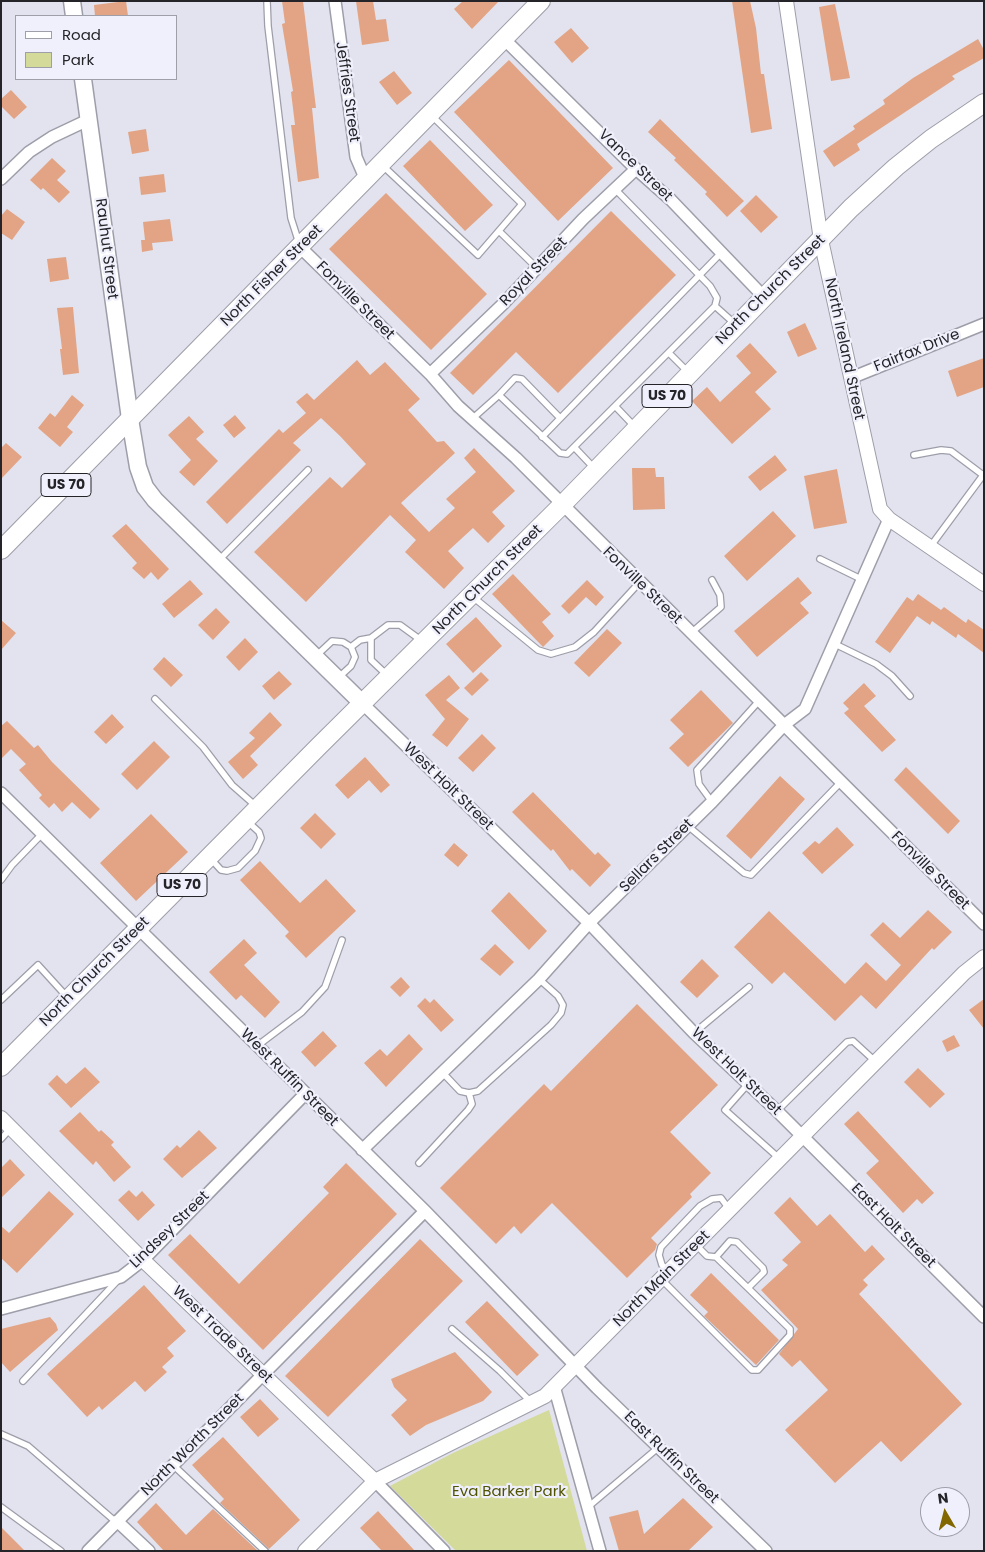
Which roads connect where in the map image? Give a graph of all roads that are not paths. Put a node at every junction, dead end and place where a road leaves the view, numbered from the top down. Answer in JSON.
{"nodes":[{"id":1,"x":72,"y":1,"type":"edge"},
{"id":2,"x":267,"y":1,"type":"edge"},
{"id":3,"x":335,"y":1,"type":"edge"},
{"id":4,"x":541,"y":1,"type":"edge"},
{"id":5,"x":786,"y":1,"type":"edge"},
{"id":6,"x":74,"y":15,"type":"edge"},
{"id":7,"x":504,"y":39,"type":"junction"},
{"id":8,"x":83,"y":80,"type":"edge"},
{"id":9,"x":984,"y":103,"type":"edge"},
{"id":10,"x":430,"y":113,"type":"junction"},
{"id":11,"x":88,"y":120,"type":"junction"},
{"id":12,"x":381,"y":165,"type":"junction"},
{"id":13,"x":636,"y":168,"type":"junction"},
{"id":14,"x":1,"y":179,"type":"edge"},
{"id":15,"x":366,"y":180,"type":"junction"},
{"id":16,"x":614,"y":189,"type":"junction"},
{"id":17,"x":499,"y":231,"type":"junction"},
{"id":18,"x":821,"y":240,"type":"junction"},
{"id":19,"x":301,"y":248,"type":"junction"},
{"id":20,"x":721,"y":253,"type":"junction"},
{"id":21,"x":537,"y":268,"type":"junction"},
{"id":22,"x":698,"y":274,"type":"junction"},
{"id":23,"x":763,"y":296,"type":"junction"},
{"id":24,"x":716,"y":306,"type":"junction"},
{"id":25,"x":736,"y":324,"type":"junction"},
{"id":26,"x":984,"y":324,"type":"edge"},
{"id":27,"x":669,"y":353,"type":"junction"},
{"id":28,"x":689,"y":373,"type":"junction"},
{"id":29,"x":430,"y":374,"type":"junction"},
{"id":30,"x":851,"y":378,"type":"junction"},
{"id":31,"x":499,"y":396,"type":"junction"},
{"id":32,"x":616,"y":407,"type":"junction"},
{"id":33,"x":560,"y":418,"type":"junction"},
{"id":34,"x":130,"y":419,"type":"junction"},
{"id":35,"x":472,"y":419,"type":"junction"},
{"id":36,"x":636,"y":428,"type":"junction"},
{"id":37,"x":542,"y":437,"type":"junction"},
{"id":38,"x":575,"y":448,"type":"junction"},
{"id":39,"x":914,"y":456,"type":"dead end"},
{"id":40,"x":596,"y":469,"type":"junction"},
{"id":41,"x":308,"y":470,"type":"dead end"},
{"id":42,"x":983,"y":475,"type":"edge"},
{"id":43,"x":562,"y":506,"type":"junction"},
{"id":44,"x":889,"y":518,"type":"junction"},
{"id":45,"x":930,"y":547,"type":"junction"},
{"id":46,"x":1,"y":550,"type":"edge"},
{"id":47,"x":820,"y":559,"type":"dead end"},
{"id":48,"x":217,"y":561,"type":"junction"},
{"id":49,"x":712,"y":580,"type":"dead end"},
{"id":50,"x":863,"y":580,"type":"junction"},
{"id":51,"x":639,"y":583,"type":"junction"},
{"id":52,"x":984,"y":584,"type":"edge"},
{"id":53,"x":472,"y":596,"type":"junction"},
{"id":54,"x":691,"y":633,"type":"junction"},
{"id":55,"x":371,"y":638,"type":"junction"},
{"id":56,"x":425,"y":643,"type":"junction"},
{"id":57,"x":835,"y":644,"type":"junction"},
{"id":58,"x":351,"y":647,"type":"junction"},
{"id":59,"x":314,"y":657,"type":"junction"},
{"id":60,"x":390,"y":677,"type":"junction"},
{"id":61,"x":337,"y":680,"type":"junction"},
{"id":62,"x":910,"y":696,"type":"dead end"},
{"id":63,"x":155,"y":699,"type":"dead end"},
{"id":64,"x":759,"y":701,"type":"junction"},
{"id":65,"x":363,"y":704,"type":"junction"},
{"id":66,"x":784,"y":725,"type":"junction"},
{"id":67,"x":841,"y":782,"type":"junction"},
{"id":68,"x":1,"y":794,"type":"edge"},
{"id":69,"x":712,"y":802,"type":"junction"},
{"id":70,"x":253,"y":815,"type":"junction"},
{"id":71,"x":688,"y":826,"type":"junction"},
{"id":72,"x":42,"y":834,"type":"junction"},
{"id":73,"x":210,"y":858,"type":"junction"},
{"id":74,"x":1,"y":880,"type":"edge"},
{"id":75,"x":589,"y":923,"type":"junction"},
{"id":76,"x":984,"y":924,"type":"edge"},
{"id":77,"x":139,"y":928,"type":"junction"},
{"id":78,"x":342,"y":940,"type":"dead end"},
{"id":79,"x":984,"y":957,"type":"edge"},
{"id":80,"x":538,"y":979,"type":"junction"},
{"id":81,"x":749,"y":987,"type":"dead end"},
{"id":82,"x":69,"y":998,"type":"junction"},
{"id":83,"x":1,"y":1000,"type":"edge"},
{"id":84,"x":694,"y":1033,"type":"junction"},
{"id":85,"x":257,"y":1046,"type":"junction"},
{"id":86,"x":876,"y":1062,"type":"junction"},
{"id":87,"x":1,"y":1067,"type":"edge"},
{"id":88,"x":442,"y":1072,"type":"junction"},
{"id":89,"x":748,"y":1084,"type":"junction"},
{"id":90,"x":469,"y":1093,"type":"junction"},
{"id":91,"x":305,"y":1094,"type":"junction"},
{"id":92,"x":777,"y":1111,"type":"junction"},
{"id":93,"x":6,"y":1123,"type":"edge"},
{"id":94,"x":802,"y":1136,"type":"junction"},
{"id":95,"x":1,"y":1139,"type":"edge"},
{"id":96,"x":362,"y":1150,"type":"junction"},
{"id":97,"x":780,"y":1158,"type":"junction"},
{"id":98,"x":419,"y":1164,"type":"dead end"},
{"id":99,"x":730,"y":1210,"type":"junction"},
{"id":100,"x":425,"y":1212,"type":"junction"},
{"id":101,"x":696,"y":1245,"type":"junction"},
{"id":102,"x":716,"y":1257,"type":"junction"},
{"id":103,"x":143,"y":1260,"type":"junction"},
{"id":104,"x":665,"y":1276,"type":"junction"},
{"id":105,"x":121,"y":1277,"type":"junction"},
{"id":106,"x":748,"y":1288,"type":"junction"},
{"id":107,"x":1,"y":1309,"type":"edge"},
{"id":108,"x":983,"y":1316,"type":"edge"},
{"id":109,"x":452,"y":1329,"type":"dead end"},
{"id":110,"x":576,"y":1365,"type":"junction"},
{"id":111,"x":264,"y":1374,"type":"junction"},
{"id":112,"x":23,"y":1381,"type":"dead end"},
{"id":113,"x":554,"y":1386,"type":"junction"},
{"id":114,"x":532,"y":1403,"type":"junction"},
{"id":115,"x":1,"y":1434,"type":"edge"},
{"id":116,"x":659,"y":1447,"type":"junction"},
{"id":117,"x":173,"y":1465,"type":"junction"},
{"id":118,"x":375,"y":1481,"type":"junction"},
{"id":119,"x":1,"y":1507,"type":"edge"},
{"id":120,"x":588,"y":1507,"type":"junction"},
{"id":121,"x":116,"y":1521,"type":"junction"},
{"id":122,"x":62,"y":1551,"type":"edge"},
{"id":123,"x":88,"y":1551,"type":"edge"},
{"id":124,"x":149,"y":1551,"type":"edge"},
{"id":125,"x":265,"y":1551,"type":"edge"},
{"id":126,"x":305,"y":1551,"type":"edge"},
{"id":127,"x":444,"y":1551,"type":"edge"},
{"id":128,"x":600,"y":1551,"type":"edge"},
{"id":129,"x":766,"y":1551,"type":"edge"}],
"edges":[{"from":1,"to":6,"type":"main road"},
{"from":2,"to":19,"type":"lane"},
{"from":3,"to":15,"type":"street","name":"Jeffries Street"},
{"from":4,"to":7,"type":"main road","name":"North Fisher Street","number":"US 70"},
{"from":5,"to":18,"type":"street","name":"North Ireland Street"},
{"from":7,"to":10,"type":"main road","name":"North Fisher Street","number":"US 70"},
{"from":7,"to":13,"type":"street","name":"Vance Street"},
{"from":8,"to":11,"type":"main road","name":"Rauhut Street"},
{"from":9,"to":18,"type":"main road","name":"North Church Street","number":"US 70"},
{"from":10,"to":12,"type":"main road","name":"North Fisher Street","number":"US 70"},
{"from":10,"to":17,"type":"lane"},
{"from":11,"to":14,"type":"street"},
{"from":11,"to":34,"type":"main road","name":"Rauhut Street"},
{"from":12,"to":15,"type":"main road","name":"North Fisher Street","number":"US 70"},
{"from":12,"to":17,"type":"lane"},
{"from":13,"to":16,"type":"street","name":"Royal Street"},
{"from":13,"to":20,"type":"street","name":"Vance Street"},
{"from":15,"to":19,"type":"main road","name":"North Fisher Street","number":"US 70"},
{"from":16,"to":21,"type":"street","name":"Royal Street"},
{"from":16,"to":22,"type":"lane"},
{"from":17,"to":21,"type":"lane"},
{"from":18,"to":23,"type":"main road","name":"North Church Street","number":"US 70"},
{"from":18,"to":30,"type":"street","name":"North Ireland Street"},
{"from":19,"to":29,"type":"street","name":"Fonville Street"},
{"from":19,"to":34,"type":"main road","name":"North Fisher Street","number":"US 70"},
{"from":20,"to":22,"type":"lane"},
{"from":20,"to":23,"type":"street","name":"Vance Street"},
{"from":21,"to":29,"type":"street","name":"Royal Street"},
{"from":22,"to":24,"type":"lane"},
{"from":22,"to":33,"type":"lane"},
{"from":23,"to":25,"type":"main road","name":"North Church Street","number":"US 70"},
{"from":24,"to":25,"type":"lane"},
{"from":24,"to":27,"type":"lane"},
{"from":25,"to":28,"type":"main road","name":"North Church Street","number":"US 70"},
{"from":26,"to":30,"type":"street","name":"Fairfax Drive"},
{"from":27,"to":28,"type":"lane"},
{"from":27,"to":32,"type":"lane"},
{"from":28,"to":36,"type":"main road","name":"North Church Street","number":"US 70"},
{"from":29,"to":35,"type":"street","name":"Fonville Street"},
{"from":30,"to":44,"type":"street","name":"North Ireland Street"},
{"from":31,"to":33,"type":"lane"},
{"from":31,"to":35,"type":"lane"},
{"from":31,"to":37,"type":"lane"},
{"from":32,"to":36,"type":"lane"},
{"from":32,"to":38,"type":"lane"},
{"from":33,"to":37,"type":"lane"},
{"from":34,"to":46,"type":"main road","name":"North Fisher Street","number":"US 70"},
{"from":34,"to":48,"type":"main road","name":"West Holt Street"},
{"from":35,"to":43,"type":"street","name":"Fonville Street"},
{"from":36,"to":40,"type":"main road","name":"North Church Street","number":"US 70"},
{"from":37,"to":38,"type":"lane"},
{"from":38,"to":40,"type":"lane"},
{"from":39,"to":42,"type":"lane"},
{"from":40,"to":43,"type":"main road","name":"North Church Street","number":"US 70"},
{"from":41,"to":48,"type":"lane"},
{"from":42,"to":45,"type":"lane"},
{"from":43,"to":51,"type":"street","name":"Fonville Street"},
{"from":43,"to":53,"type":"main road","name":"North Church Street","number":"US 70"},
{"from":44,"to":45,"type":"street","name":"North Ireland Street"},
{"from":44,"to":50,"type":"street","name":"Sellars Street"},
{"from":45,"to":52,"type":"street","name":"North Ireland Street"},
{"from":47,"to":50,"type":"lane"},
{"from":48,"to":59,"type":"main road","name":"West Holt Street"},
{"from":49,"to":54,"type":"lane"},
{"from":50,"to":57,"type":"street","name":"Sellars Street"},
{"from":51,"to":53,"type":"lane"},
{"from":51,"to":54,"type":"street","name":"Fonville Street"},
{"from":53,"to":56,"type":"main road","name":"North Church Street","number":"US 70"},
{"from":54,"to":64,"type":"street","name":"Fonville Street"},
{"from":55,"to":56,"type":"lane"},
{"from":55,"to":58,"type":"lane"},
{"from":55,"to":60,"type":"lane"},
{"from":56,"to":60,"type":"main road","name":"North Church Street","number":"US 70"},
{"from":57,"to":62,"type":"lane"},
{"from":57,"to":66,"type":"street","name":"Sellars Street"},
{"from":58,"to":59,"type":"lane"},
{"from":58,"to":61,"type":"lane"},
{"from":59,"to":61,"type":"main road","name":"West Holt Street"},
{"from":60,"to":65,"type":"main road","name":"North Church Street","number":"US 70"},
{"from":61,"to":65,"type":"main road","name":"West Holt Street"},
{"from":63,"to":70,"type":"lane"},
{"from":64,"to":66,"type":"street","name":"Fonville Street"},
{"from":64,"to":69,"type":"lane"},
{"from":65,"to":70,"type":"main road","name":"North Church Street","number":"US 70"},
{"from":65,"to":75,"type":"street","name":"West Holt Street"},
{"from":66,"to":67,"type":"street","name":"Fonville Street"},
{"from":66,"to":69,"type":"street","name":"Sellars Street"},
{"from":67,"to":71,"type":"lane"},
{"from":67,"to":76,"type":"street","name":"Fonville Street"},
{"from":68,"to":72,"type":"street","name":"West Ruffin Street"},
{"from":69,"to":71,"type":"street","name":"Sellars Street"},
{"from":70,"to":73,"type":"main road","name":"North Church Street","number":"US 70"},
{"from":70,"to":73,"type":"lane"},
{"from":71,"to":75,"type":"street","name":"Sellars Street"},
{"from":72,"to":74,"type":"lane"},
{"from":72,"to":77,"type":"street","name":"West Ruffin Street"},
{"from":73,"to":77,"type":"main road","name":"North Church Street","number":"US 70"},
{"from":75,"to":80,"type":"street","name":"Sellars Street"},
{"from":75,"to":84,"type":"street","name":"West Holt Street"},
{"from":77,"to":82,"type":"main road","name":"North Church Street","number":"US 70"},
{"from":77,"to":85,"type":"street","name":"West Ruffin Street"},
{"from":78,"to":85,"type":"lane"},
{"from":79,"to":86,"type":"street","name":"North Main Street"},
{"from":80,"to":88,"type":"street","name":"Sellars Street"},
{"from":80,"to":90,"type":"lane"},
{"from":81,"to":84,"type":"lane"},
{"from":82,"to":83,"type":"lane"},
{"from":82,"to":87,"type":"main road","name":"North Church Street","number":"US 70"},
{"from":84,"to":89,"type":"street","name":"West Holt Street"},
{"from":85,"to":91,"type":"street","name":"West Ruffin Street"},
{"from":86,"to":92,"type":"lane"},
{"from":86,"to":94,"type":"street","name":"North Main Street"},
{"from":88,"to":90,"type":"lane"},
{"from":88,"to":96,"type":"street","name":"Sellars Street"},
{"from":89,"to":92,"type":"street","name":"West Holt Street"},
{"from":89,"to":97,"type":"lane"},
{"from":90,"to":98,"type":"lane"},
{"from":91,"to":96,"type":"street","name":"West Ruffin Street"},
{"from":91,"to":103,"type":"street","name":"Lindsey Street"},
{"from":92,"to":94,"type":"street","name":"West Holt Street"},
{"from":93,"to":95,"type":"lane"},
{"from":93,"to":103,"type":"street","name":"West Trade Street"},
{"from":94,"to":97,"type":"street","name":"North Main Street"},
{"from":94,"to":108,"type":"street","name":"East Holt Street"},
{"from":96,"to":100,"type":"street","name":"West Ruffin Street"},
{"from":97,"to":99,"type":"street","name":"North Main Street"},
{"from":99,"to":101,"type":"street","name":"North Main Street"},
{"from":99,"to":104,"type":"lane"},
{"from":100,"to":110,"type":"street","name":"West Ruffin Street"},
{"from":100,"to":111,"type":"street","name":"North Worth Street"},
{"from":101,"to":102,"type":"lane"},
{"from":101,"to":104,"type":"street","name":"North Main Street"},
{"from":102,"to":106,"type":"lane"},
{"from":102,"to":106,"type":"lane"},
{"from":103,"to":105,"type":"street","name":"Lindsey Street"},
{"from":103,"to":111,"type":"street","name":"West Trade Street"},
{"from":104,"to":106,"type":"lane"},
{"from":104,"to":110,"type":"street","name":"North Main Street"},
{"from":105,"to":107,"type":"street","name":"Lindsey Street"},
{"from":105,"to":112,"type":"lane"},
{"from":109,"to":114,"type":"lane"},
{"from":110,"to":113,"type":"street","name":"North Main Street"},
{"from":110,"to":116,"type":"street","name":"East Ruffin Street"},
{"from":111,"to":117,"type":"street","name":"North Worth Street"},
{"from":111,"to":118,"type":"street","name":"West Trade Street"},
{"from":113,"to":114,"type":"street","name":"North Main Street"},
{"from":113,"to":120,"type":"street"},
{"from":114,"to":118,"type":"street","name":"North Main Street"},
{"from":115,"to":121,"type":"lane"},
{"from":116,"to":120,"type":"lane"},
{"from":116,"to":129,"type":"street","name":"East Ruffin Street"},
{"from":117,"to":121,"type":"street","name":"North Worth Street"},
{"from":117,"to":125,"type":"lane"},
{"from":118,"to":126,"type":"street","name":"North Main Street"},
{"from":118,"to":127,"type":"street","name":"West Trade Street"},
{"from":119,"to":122,"type":"lane"},
{"from":120,"to":128,"type":"street"},
{"from":121,"to":123,"type":"street","name":"North Worth Street"},
{"from":121,"to":124,"type":"street"}]}
